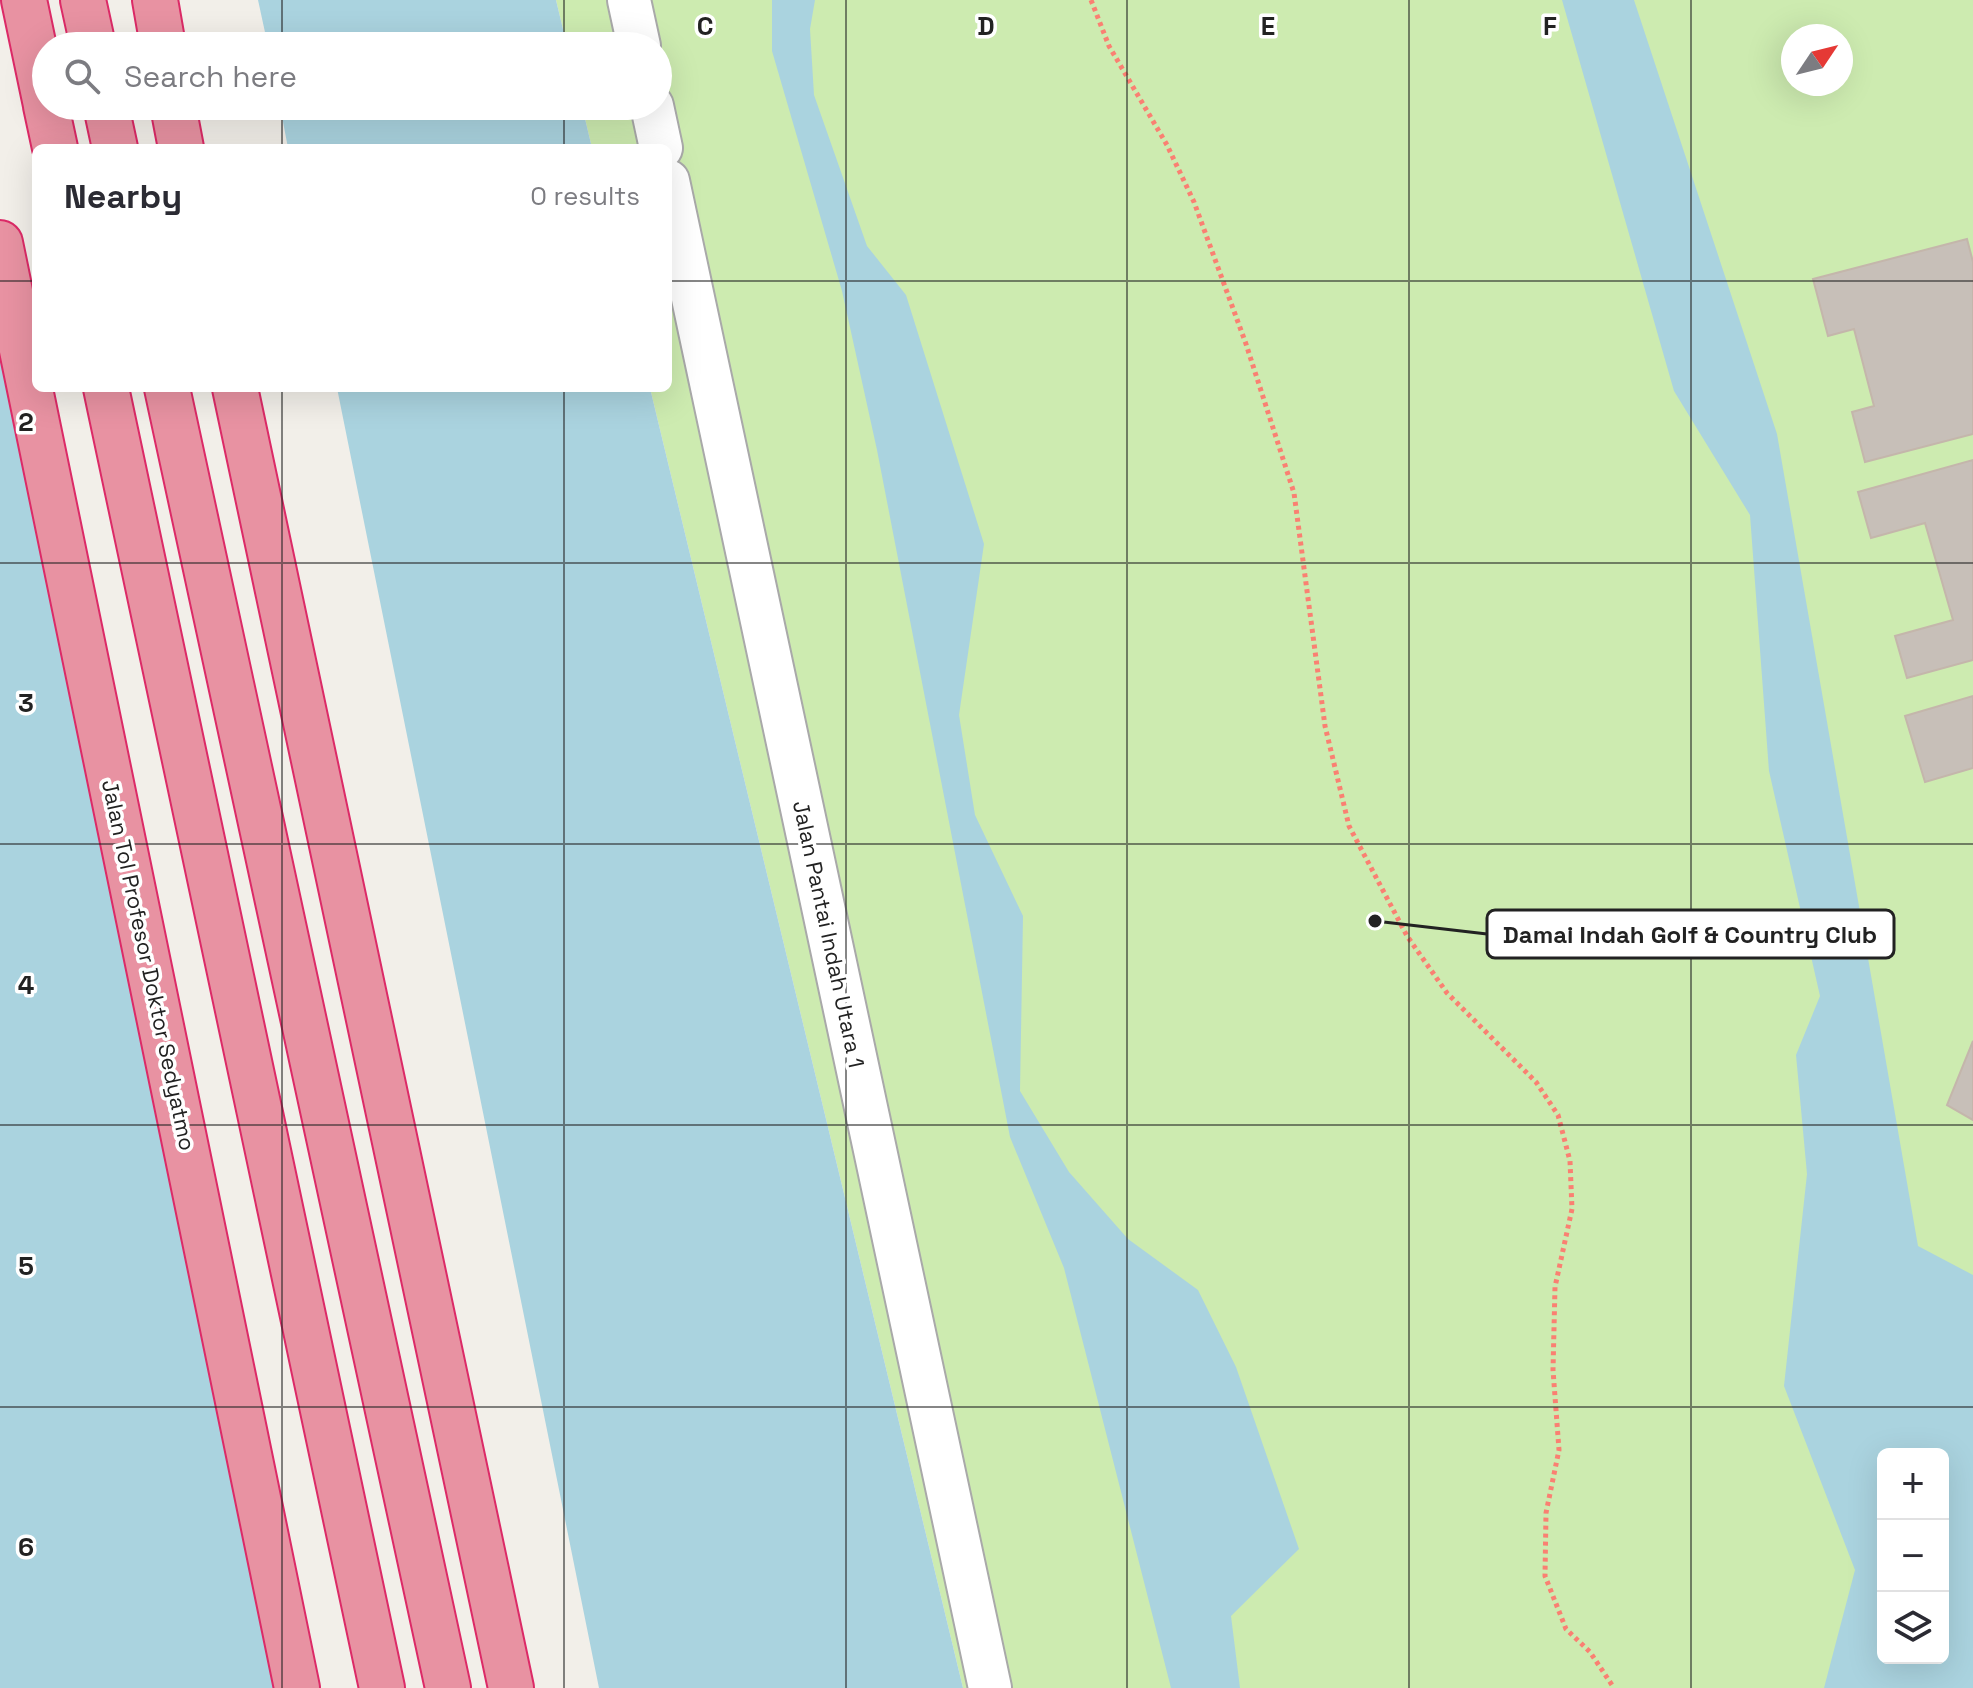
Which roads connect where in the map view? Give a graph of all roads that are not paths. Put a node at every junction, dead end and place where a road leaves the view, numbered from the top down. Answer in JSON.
{"nodes":[{"id":1,"x":24,"y":0,"type":"edge"},
{"id":2,"x":83,"y":0,"type":"edge"},
{"id":3,"x":155,"y":0,"type":"edge"},
{"id":4,"x":629,"y":0,"type":"edge"},
{"id":5,"x":90,"y":32,"type":"edge"},
{"id":6,"x":161,"y":32,"type":"edge"},
{"id":7,"x":636,"y":32,"type":"edge"},
{"id":8,"x":32,"y":39,"type":"edge"},
{"id":9,"x":49,"y":120,"type":"edge"},
{"id":10,"x":109,"y":120,"type":"edge"},
{"id":11,"x":176,"y":120,"type":"edge"},
{"id":12,"x":655,"y":120,"type":"edge"},
{"id":13,"x":54,"y":144,"type":"edge"},
{"id":14,"x":114,"y":144,"type":"edge"},
{"id":15,"x":180,"y":144,"type":"edge"},
{"id":16,"x":660,"y":144,"type":"edge"},
{"id":17,"x":672,"y":200,"type":"edge"},
{"id":18,"x":0,"y":243,"type":"edge"},
{"id":19,"x":107,"y":392,"type":"edge"},
{"id":20,"x":168,"y":392,"type":"edge"},
{"id":21,"x":236,"y":392,"type":"edge"},
{"id":22,"x":297,"y":1688,"type":"edge"},
{"id":23,"x":382,"y":1688,"type":"edge"},
{"id":24,"x":448,"y":1688,"type":"edge"},
{"id":25,"x":511,"y":1688,"type":"edge"},
{"id":26,"x":990,"y":1688,"type":"edge"}],
"edges":[{"from":1,"to":8,"type":"highway"},
{"from":2,"to":5,"type":"highway"},
{"from":3,"to":6,"type":"highway"},
{"from":4,"to":7,"type":"street"},
{"from":9,"to":13,"type":"highway"},
{"from":10,"to":14,"type":"highway"},
{"from":11,"to":15,"type":"highway"},
{"from":12,"to":16,"type":"street"},
{"from":17,"to":26,"type":"street","name":"Jalan Pantai Indah Utara 1"},
{"from":18,"to":22,"type":"highway","name":"Jalan Tol Profesor Doktor Sedyatmo"},
{"from":19,"to":23,"type":"highway"},
{"from":20,"to":24,"type":"highway"},
{"from":21,"to":25,"type":"highway"}]}
